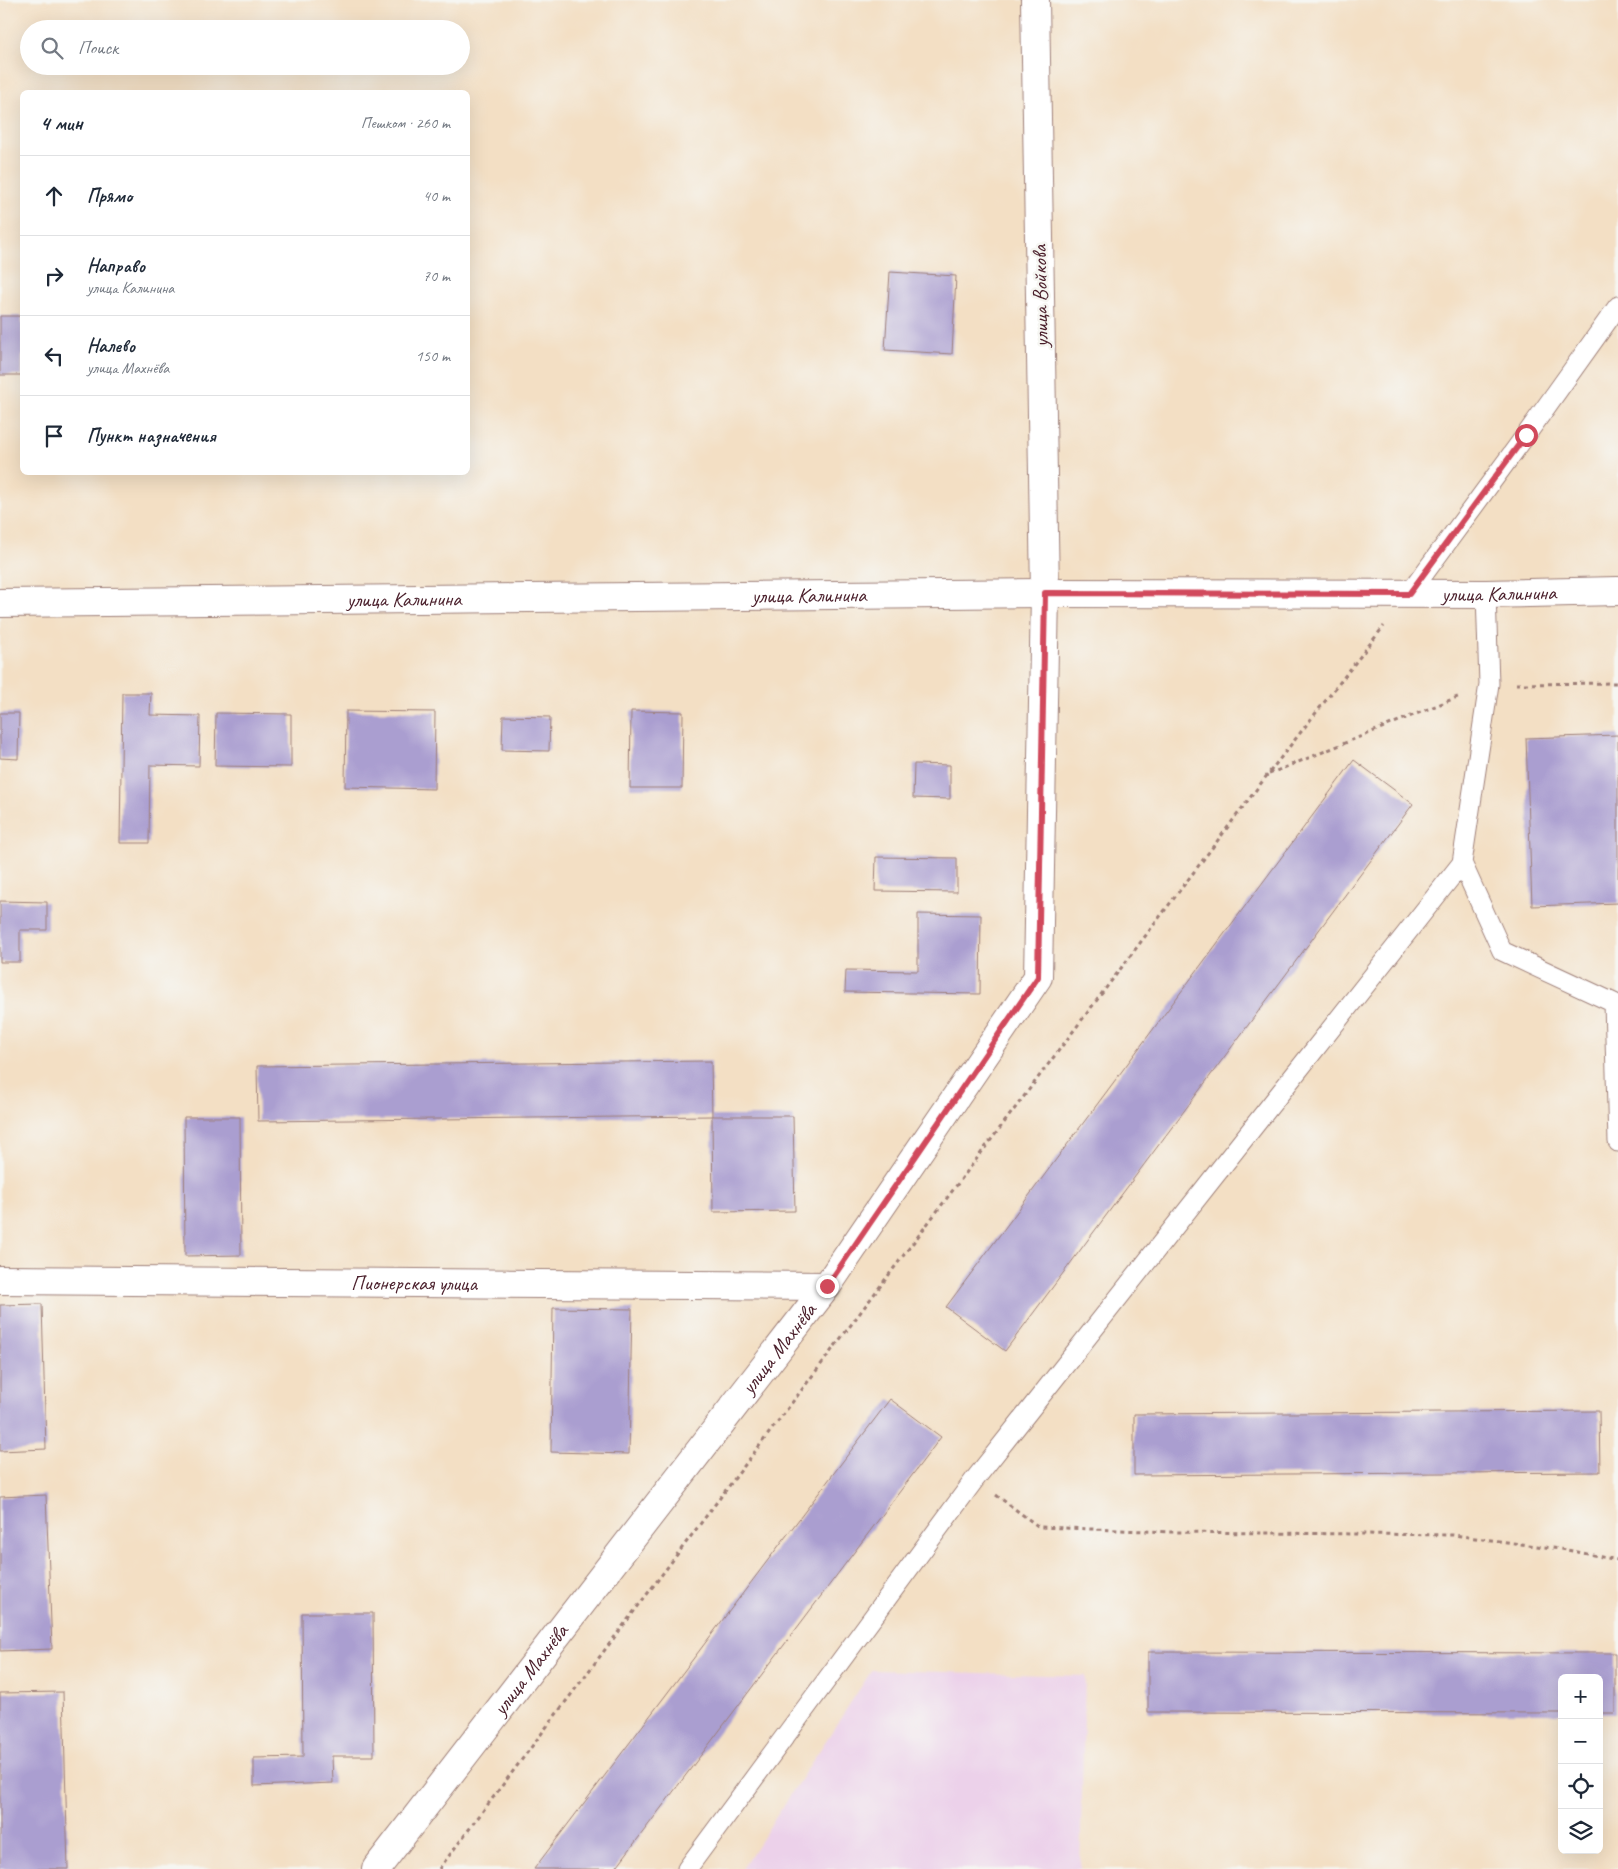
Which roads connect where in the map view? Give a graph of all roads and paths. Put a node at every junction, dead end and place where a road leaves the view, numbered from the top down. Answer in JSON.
{"nodes":[{"id":1,"x":1035,"y":0,"type":"edge"},
{"id":2,"x":1618,"y":306,"type":"edge"},
{"id":3,"x":1618,"y":592,"type":"edge"},
{"id":4,"x":1045,"y":593,"type":"junction"},
{"id":5,"x":1409,"y":594,"type":"junction"},
{"id":6,"x":1486,"y":594,"type":"junction"},
{"id":7,"x":0,"y":603,"type":"edge"},
{"id":8,"x":1618,"y":683,"type":"edge"},
{"id":9,"x":1489,"y":684,"type":"junction"},
{"id":10,"x":1268,"y":774,"type":"junction"},
{"id":11,"x":1462,"y":862,"type":"junction"},
{"id":12,"x":1618,"y":1142,"type":"edge"},
{"id":13,"x":0,"y":1280,"type":"edge"},
{"id":14,"x":827,"y":1286,"type":"junction"},
{"id":15,"x":975,"y":1479,"type":"junction"},
{"id":16,"x":1618,"y":1560,"type":"edge"},
{"id":17,"x":376,"y":1869,"type":"edge"},
{"id":18,"x":440,"y":1869,"type":"edge"},
{"id":19,"x":686,"y":1869,"type":"edge"}],
"edges":[{"from":1,"to":4,"type":"street","name":"улица Войкова"},
{"from":2,"to":5,"type":"lane"},
{"from":3,"to":6,"type":"street","name":"улица Калинина"},
{"from":4,"to":5,"type":"street","name":"улица Калинина"},
{"from":4,"to":7,"type":"street","name":"улица Калинина"},
{"from":4,"to":14,"type":"street","name":"улица Махнёва"},
{"from":5,"to":6,"type":"street","name":"улица Калинина"},
{"from":5,"to":10,"type":"path"},
{"from":6,"to":9,"type":"lane"},
{"from":8,"to":9,"type":"path"},
{"from":9,"to":10,"type":"path"},
{"from":9,"to":11,"type":"lane"},
{"from":10,"to":18,"type":"path"},
{"from":11,"to":12,"type":"lane"},
{"from":11,"to":15,"type":"lane"},
{"from":13,"to":14,"type":"street","name":"Пионерская улица"},
{"from":14,"to":17,"type":"street","name":"улица Махнёва"},
{"from":15,"to":16,"type":"path"},
{"from":15,"to":19,"type":"lane"}]}
